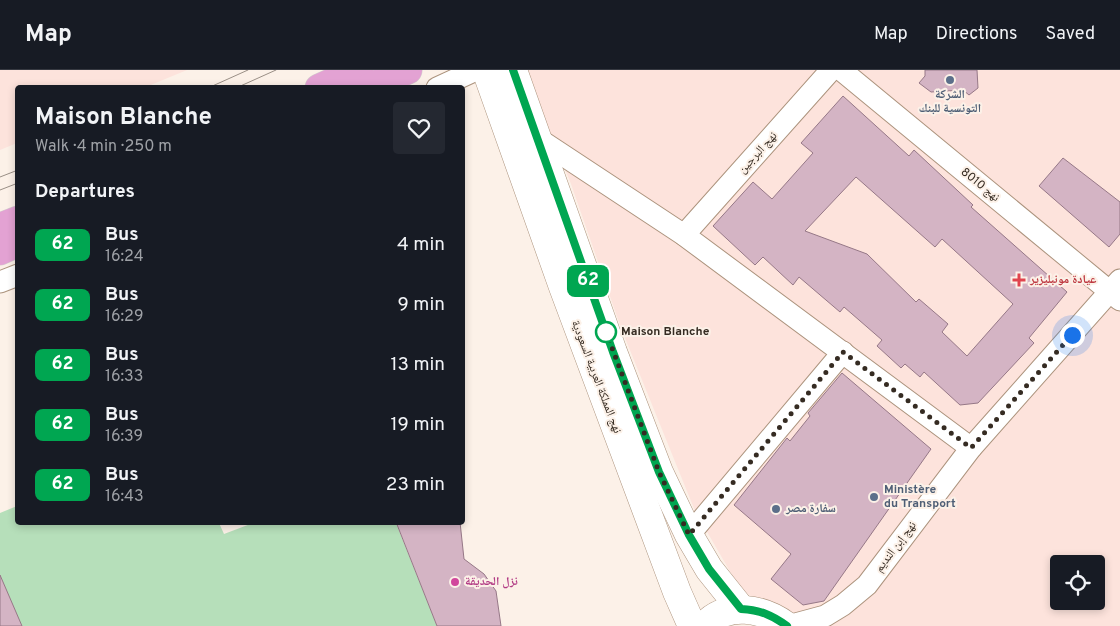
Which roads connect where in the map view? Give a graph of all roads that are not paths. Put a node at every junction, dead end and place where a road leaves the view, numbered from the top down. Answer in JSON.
{"nodes":[{"id":1,"x":359,"y":70,"type":"edge"},
{"id":2,"x":408,"y":70,"type":"edge"},
{"id":3,"x":476,"y":70,"type":"edge"},
{"id":4,"x":486,"y":70,"type":"edge"},
{"id":5,"x":513,"y":70,"type":"edge"},
{"id":6,"x":832,"y":70,"type":"edge"},
{"id":7,"x":841,"y":70,"type":"edge"},
{"id":8,"x":326,"y":85,"type":"edge"},
{"id":9,"x":375,"y":85,"type":"edge"},
{"id":10,"x":444,"y":85,"type":"edge"},
{"id":11,"x":537,"y":138,"type":"junction"},
{"id":12,"x":15,"y":221,"type":"edge"},
{"id":13,"x":0,"y":227,"type":"edge"},
{"id":14,"x":684,"y":235,"type":"junction"},
{"id":15,"x":15,"y":244,"type":"edge"},
{"id":16,"x":0,"y":251,"type":"edge"},
{"id":17,"x":15,"y":275,"type":"edge"},
{"id":18,"x":0,"y":282,"type":"edge"},
{"id":19,"x":1117,"y":290,"type":"edge"},
{"id":20,"x":843,"y":352,"type":"junction"},
{"id":21,"x":971,"y":448,"type":"junction"},
{"id":22,"x":689,"y":535,"type":"junction"},
{"id":23,"x":741,"y":609,"type":"junction"},
{"id":24,"x":692,"y":626,"type":"edge"},
{"id":25,"x":704,"y":626,"type":"edge"},
{"id":26,"x":788,"y":626,"type":"edge"}],
"edges":[{"from":1,"to":8,"type":"main road"},
{"from":2,"to":9,"type":"main road"},
{"from":3,"to":10,"type":"street"},
{"from":4,"to":24,"type":"main road","name":"نهج المملكة العربية السعودية"},
{"from":5,"to":11,"type":"main road","name":"نهج المملكة العربية السعودية"},
{"from":6,"to":14,"type":"street","name":"نهج البرجين"},
{"from":7,"to":19,"type":"street","name":"نهج 8010"},
{"from":11,"to":14,"type":"street"},
{"from":11,"to":22,"type":"main road","name":"نهج المملكة العربية السعودية"},
{"from":12,"to":13,"type":"main road"},
{"from":14,"to":20,"type":"street"},
{"from":15,"to":16,"type":"main road"},
{"from":17,"to":18,"type":"street"},
{"from":19,"to":21,"type":"street","name":"نهج إبن النديم"},
{"from":20,"to":21,"type":"street"},
{"from":20,"to":22,"type":"street"},
{"from":21,"to":26,"type":"street","name":"نهج إبن النديم"},
{"from":22,"to":23,"type":"main road","name":"نهج المملكة العربية السعودية"},
{"from":23,"to":25,"type":"main road"},
{"from":23,"to":26,"type":"main road"}]}
